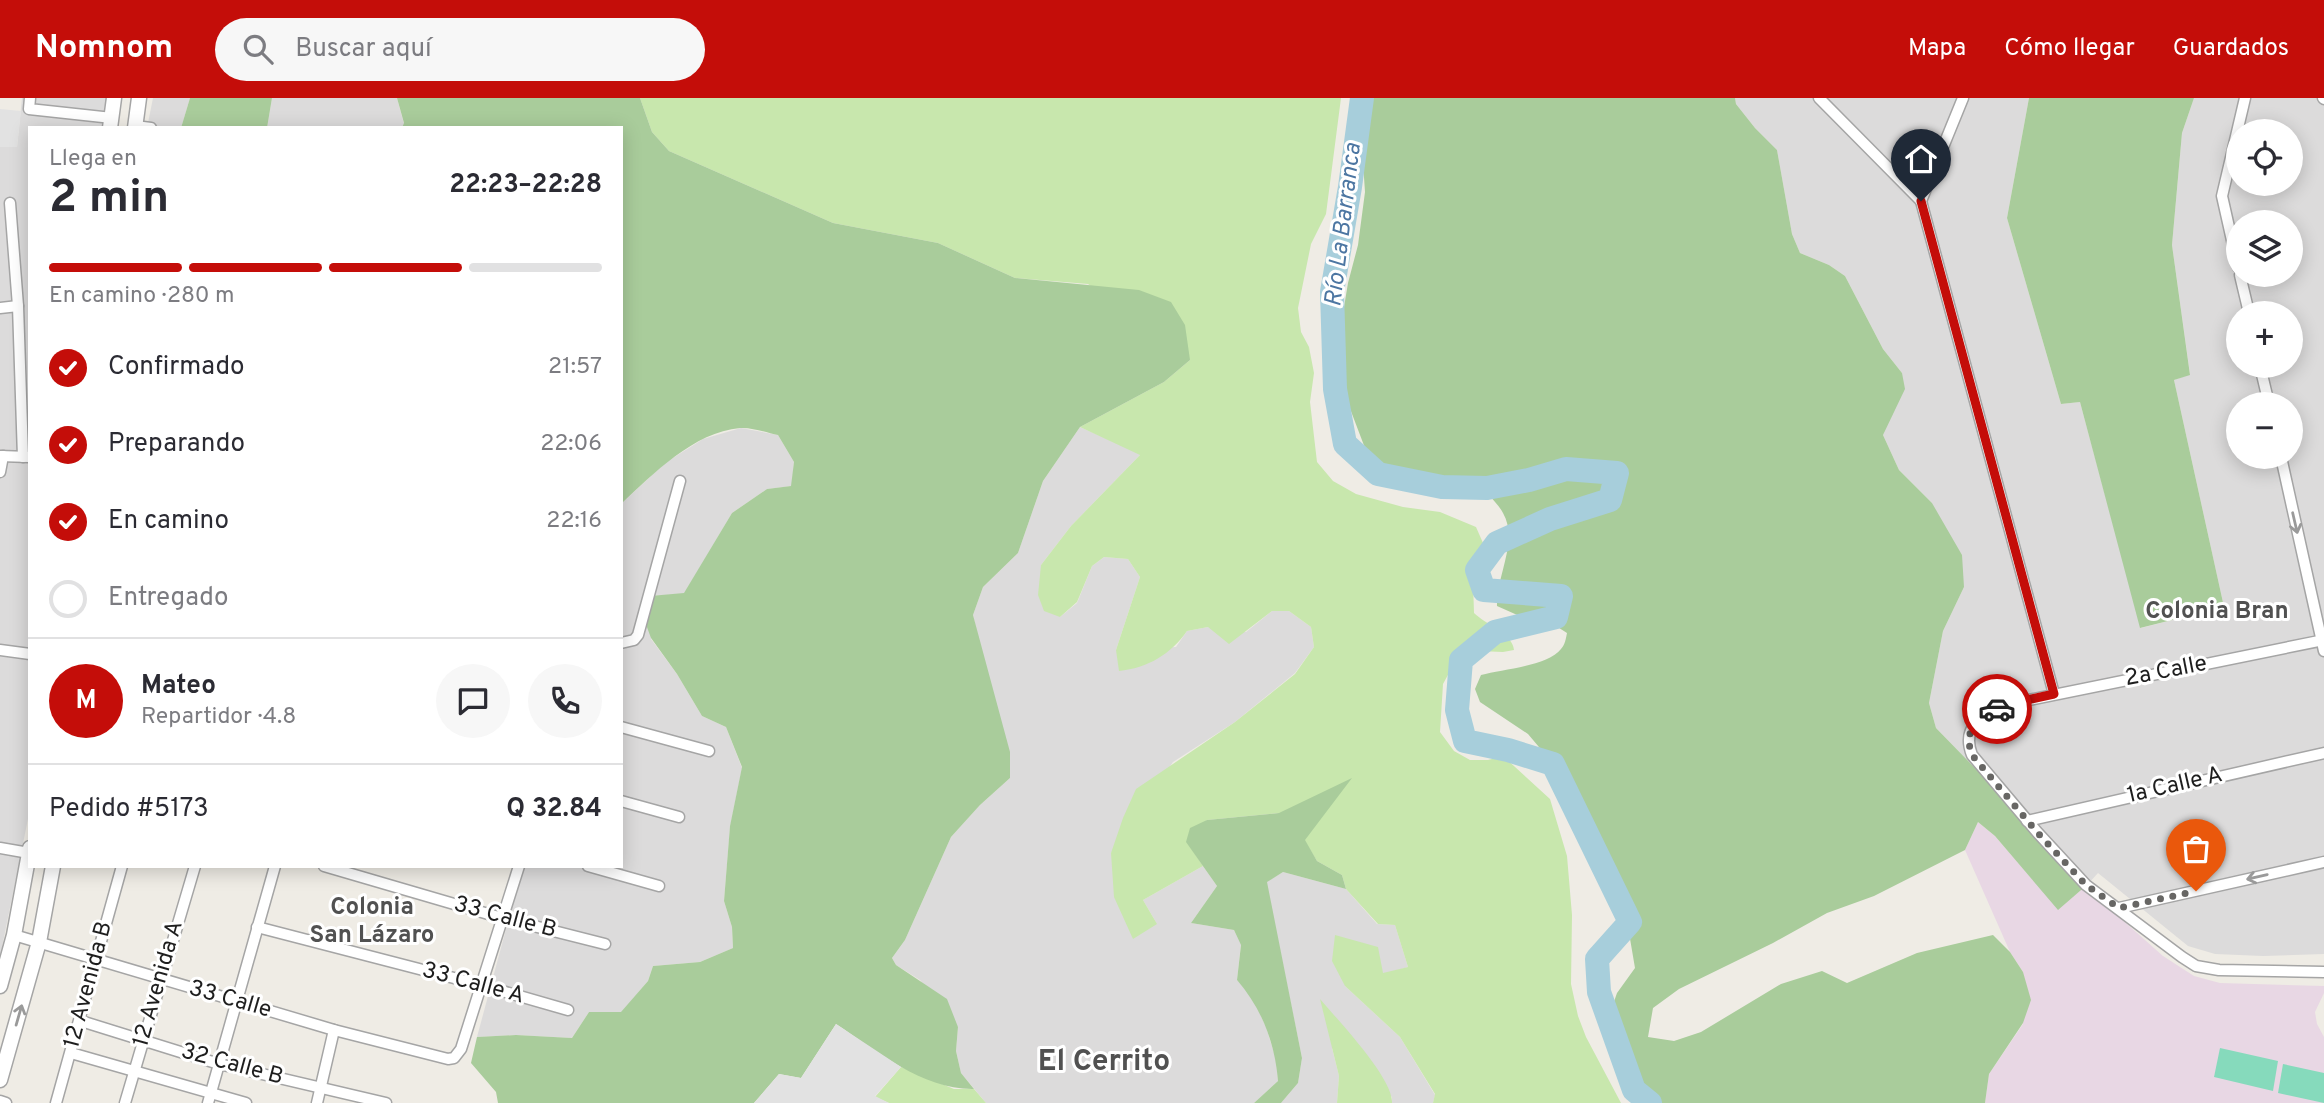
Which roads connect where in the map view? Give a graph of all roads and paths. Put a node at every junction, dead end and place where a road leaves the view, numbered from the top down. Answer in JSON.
{"nodes":[{"id":1,"x":114,"y":98,"type":"edge"},
{"id":2,"x":139,"y":98,"type":"edge"},
{"id":3,"x":1819,"y":98,"type":"edge"},
{"id":4,"x":1963,"y":98,"type":"edge"},
{"id":5,"x":2245,"y":98,"type":"edge"},
{"id":6,"x":30,"y":103,"type":"edge"},
{"id":7,"x":111,"y":123,"type":"edge"},
{"id":8,"x":135,"y":126,"type":"edge"},
{"id":9,"x":1921,"y":201,"type":"junction"},
{"id":10,"x":10,"y":203,"type":"dead end"},
{"id":11,"x":2226,"y":213,"type":"edge"},
{"id":12,"x":18,"y":306,"type":"junction"},
{"id":13,"x":0,"y":308,"type":"edge"},
{"id":14,"x":1,"y":456,"type":"edge"},
{"id":15,"x":26,"y":457,"type":"edge"},
{"id":16,"x":2284,"y":469,"type":"edge"},
{"id":17,"x":0,"y":472,"type":"edge"},
{"id":18,"x":680,"y":481,"type":"dead end"},
{"id":19,"x":623,"y":643,"type":"edge"},
{"id":20,"x":2323,"y":644,"type":"edge"},
{"id":21,"x":0,"y":650,"type":"edge"},
{"id":22,"x":28,"y":654,"type":"edge"},
{"id":23,"x":2054,"y":694,"type":"junction"},
{"id":24,"x":623,"y":728,"type":"edge"},
{"id":25,"x":709,"y":751,"type":"dead end"},
{"id":26,"x":2324,"y":753,"type":"edge"},
{"id":27,"x":623,"y":802,"type":"edge"},
{"id":28,"x":679,"y":817,"type":"dead end"},
{"id":29,"x":2027,"y":821,"type":"junction"},
{"id":30,"x":0,"y":848,"type":"edge"},
{"id":31,"x":28,"y":850,"type":"edge"},
{"id":32,"x":28,"y":856,"type":"edge"},
{"id":33,"x":2324,"y":862,"type":"edge"},
{"id":34,"x":53,"y":868,"type":"edge"},
{"id":35,"x":121,"y":868,"type":"edge"},
{"id":36,"x":194,"y":868,"type":"edge"},
{"id":37,"x":274,"y":868,"type":"edge"},
{"id":38,"x":331,"y":868,"type":"edge"},
{"id":39,"x":518,"y":868,"type":"edge"},
{"id":40,"x":595,"y":868,"type":"edge"},
{"id":41,"x":659,"y":886,"type":"dead end"},
{"id":42,"x":2119,"y":908,"type":"junction"},
{"id":43,"x":502,"y":918,"type":"junction"},
{"id":44,"x":257,"y":927,"type":"junction"},
{"id":45,"x":14,"y":935,"type":"junction"},
{"id":46,"x":39,"y":942,"type":"junction"},
{"id":47,"x":606,"y":944,"type":"dead end"},
{"id":48,"x":95,"y":959,"type":"junction"},
{"id":49,"x":2324,"y":972,"type":"edge"},
{"id":50,"x":160,"y":980,"type":"junction"},
{"id":51,"x":481,"y":985,"type":"junction"},
{"id":52,"x":0,"y":986,"type":"edge"},
{"id":53,"x":237,"y":1001,"type":"junction"},
{"id":54,"x":568,"y":1010,"type":"dead end"},
{"id":55,"x":81,"y":1021,"type":"junction"},
{"id":56,"x":334,"y":1030,"type":"junction"},
{"id":57,"x":143,"y":1040,"type":"junction"},
{"id":58,"x":71,"y":1054,"type":"junction"},
{"id":59,"x":219,"y":1064,"type":"junction"},
{"id":60,"x":134,"y":1071,"type":"junction"},
{"id":61,"x":0,"y":1080,"type":"edge"},
{"id":62,"x":321,"y":1088,"type":"junction"},
{"id":63,"x":209,"y":1098,"type":"edge"},
{"id":64,"x":0,"y":1101,"type":"edge"},
{"id":65,"x":6,"y":1103,"type":"edge"},
{"id":66,"x":56,"y":1103,"type":"edge"},
{"id":67,"x":125,"y":1103,"type":"edge"},
{"id":68,"x":246,"y":1103,"type":"edge"},
{"id":69,"x":317,"y":1103,"type":"edge"},
{"id":70,"x":386,"y":1103,"type":"edge"}],
"edges":[{"from":1,"to":7,"type":"street"},
{"from":2,"to":8,"type":"street"},
{"from":3,"to":9,"type":"street"},
{"from":4,"to":9,"type":"street"},
{"from":5,"to":11,"type":"street"},
{"from":6,"to":7,"type":"street"},
{"from":9,"to":23,"type":"street"},
{"from":10,"to":12,"type":"street"},
{"from":12,"to":13,"type":"street"},
{"from":12,"to":15,"type":"street"},
{"from":14,"to":15,"type":"street"},
{"from":14,"to":17,"type":"street"},
{"from":16,"to":20,"type":"street","one_way":true},
{"from":18,"to":19,"type":"street"},
{"from":20,"to":23,"type":"street","name":"2a Calle"},
{"from":21,"to":22,"type":"street"},
{"from":23,"to":29,"type":"street","name":"2a Calle"},
{"from":24,"to":25,"type":"street"},
{"from":26,"to":29,"type":"street","name":"1a Calle A"},
{"from":27,"to":28,"type":"street"},
{"from":29,"to":42,"type":"street"},
{"from":30,"to":31,"type":"street"},
{"from":32,"to":45,"type":"street"},
{"from":33,"to":42,"type":"street","one_way":true},
{"from":34,"to":46,"type":"street"},
{"from":35,"to":48,"type":"street","name":"12 Avenida B"},
{"from":36,"to":50,"type":"street","name":"12 Avenida A"},
{"from":37,"to":44,"type":"street"},
{"from":38,"to":43,"type":"street","name":"33 Calle B"},
{"from":39,"to":43,"type":"street"},
{"from":40,"to":41,"type":"street"},
{"from":42,"to":49,"type":"street"},
{"from":43,"to":47,"type":"street","name":"33 Calle B"},
{"from":43,"to":51,"type":"street"},
{"from":44,"to":51,"type":"street","name":"33 Calle A"},
{"from":44,"to":53,"type":"street"},
{"from":45,"to":46,"type":"street","name":"33 Calle"},
{"from":45,"to":52,"type":"street"},
{"from":46,"to":48,"type":"street","name":"33 Calle"},
{"from":61,"to":46,"type":"street","one_way":true},
{"from":48,"to":50,"type":"street","name":"33 Calle"},
{"from":48,"to":55,"type":"street","name":"12 Avenida B"},
{"from":50,"to":53,"type":"street","name":"33 Calle"},
{"from":50,"to":57,"type":"street","name":"12 Avenida A"},
{"from":51,"to":54,"type":"street","name":"33 Calle A"},
{"from":51,"to":56,"type":"street","name":"33 Calle"},
{"from":53,"to":56,"type":"street","name":"33 Calle"},
{"from":53,"to":59,"type":"street"},
{"from":55,"to":57,"type":"street","name":"32 Calle B"},
{"from":55,"to":58,"type":"street","name":"12 Avenida B"},
{"from":56,"to":62,"type":"street"},
{"from":57,"to":59,"type":"street","name":"32 Calle B"},
{"from":57,"to":60,"type":"street","name":"12 Avenida A"},
{"from":58,"to":60,"type":"street"},
{"from":58,"to":66,"type":"street","name":"12 Avenida B"},
{"from":59,"to":62,"type":"street","name":"32 Calle B"},
{"from":59,"to":63,"type":"street"},
{"from":60,"to":63,"type":"street"},
{"from":60,"to":67,"type":"street","name":"12 Avenida A"},
{"from":62,"to":69,"type":"street"},
{"from":62,"to":70,"type":"street","name":"32 Calle B"},
{"from":63,"to":68,"type":"street"},
{"from":64,"to":65,"type":"street"}]}
